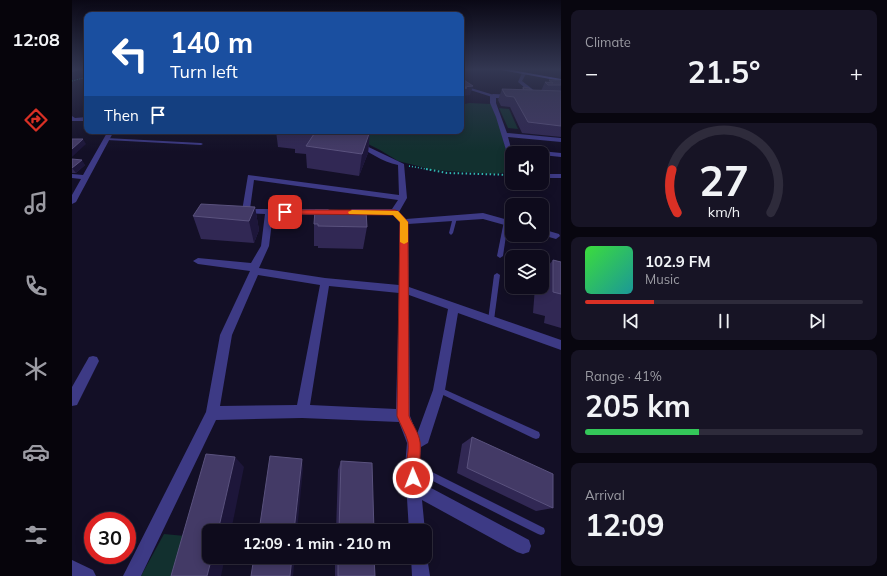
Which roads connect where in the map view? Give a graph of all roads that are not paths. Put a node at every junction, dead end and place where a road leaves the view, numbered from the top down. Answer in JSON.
{"nodes":[{"id":1,"x":493,"y":96,"type":"edge"},
{"id":2,"x":517,"y":97,"type":"edge"},
{"id":3,"x":520,"y":97,"type":"edge"},
{"id":4,"x":527,"y":97,"type":"edge"},
{"id":5,"x":540,"y":97,"type":"joint"},
{"id":6,"x":547,"y":98,"type":"edge"},
{"id":7,"x":72,"y":118,"type":"edge"},
{"id":8,"x":84,"y":118,"type":"edge"},
{"id":9,"x":110,"y":134,"type":"edge"},
{"id":10,"x":504,"y":135,"type":"junction"},
{"id":11,"x":358,"y":136,"type":"edge"},
{"id":12,"x":107,"y":139,"type":"junction"},
{"id":13,"x":561,"y":140,"type":"edge"},
{"id":14,"x":201,"y":144,"type":"dead end"},
{"id":15,"x":508,"y":146,"type":"edge"},
{"id":16,"x":549,"y":154,"type":"edge"},
{"id":17,"x":561,"y":155,"type":"edge"},
{"id":18,"x":72,"y":176,"type":"edge"},
{"id":19,"x":549,"y":176,"type":"edge"},
{"id":20,"x":561,"y":176,"type":"edge"},
{"id":21,"x":84,"y":177,"type":"junction"},
{"id":22,"x":403,"y":198,"type":"junction"},
{"id":23,"x":72,"y":202,"type":"edge"},
{"id":24,"x":269,"y":212,"type":"junction"},
{"id":25,"x":395,"y":212,"type":"junction"},
{"id":26,"x":455,"y":218,"type":"junction"},
{"id":27,"x":404,"y":222,"type":"junction"},
{"id":28,"x":505,"y":222,"type":"edge"},
{"id":29,"x":451,"y":233,"type":"dead end"},
{"id":30,"x":549,"y":234,"type":"edge"},
{"id":31,"x":556,"y":236,"type":"dead end"},
{"id":32,"x":505,"y":238,"type":"edge"},
{"id":33,"x":500,"y":256,"type":"dead end"},
{"id":34,"x":198,"y":261,"type":"dead end"},
{"id":35,"x":255,"y":269,"type":"junction"},
{"id":36,"x":497,"y":275,"type":"dead end"},
{"id":37,"x":325,"y":282,"type":"junction"},
{"id":38,"x":403,"y":290,"type":"junction"},
{"id":39,"x":454,"y":307,"type":"junction"},
{"id":40,"x":491,"y":320,"type":"junction"},
{"id":41,"x":561,"y":345,"type":"edge"},
{"id":42,"x":93,"y":362,"type":"dead end"},
{"id":43,"x":438,"y":390,"type":"junction"},
{"id":44,"x":72,"y":400,"type":"edge"},
{"id":45,"x":302,"y":411,"type":"junction"},
{"id":46,"x":212,"y":413,"type":"junction"},
{"id":47,"x":403,"y":416,"type":"junction"},
{"id":48,"x":536,"y":435,"type":"dead end"},
{"id":49,"x":414,"y":442,"type":"junction"},
{"id":50,"x":412,"y":466,"type":"junction"},
{"id":51,"x":414,"y":491,"type":"junction"},
{"id":52,"x":416,"y":524,"type":"edge"},
{"id":53,"x":541,"y":531,"type":"dead end"},
{"id":54,"x":523,"y":546,"type":"dead end"},
{"id":55,"x":420,"y":564,"type":"edge"},
{"id":56,"x":72,"y":569,"type":"edge"},
{"id":57,"x":87,"y":576,"type":"edge"},
{"id":58,"x":132,"y":576,"type":"edge"},
{"id":59,"x":421,"y":576,"type":"edge"}],
"edges":[{"from":1,"to":10,"type":"street"},
{"from":2,"to":3,"type":"street"},
{"from":4,"to":5,"type":"street"},
{"from":5,"to":6,"type":"street"},
{"from":7,"to":8,"type":"street"},
{"from":9,"to":12,"type":"street"},
{"from":10,"to":13,"type":"street"},
{"from":10,"to":15,"type":"street"},
{"from":11,"to":22,"type":"street"},
{"from":12,"to":14,"type":"lane"},
{"from":12,"to":21,"type":"street"},
{"from":16,"to":17,"type":"street"},
{"from":18,"to":21,"type":"street"},
{"from":19,"to":20,"type":"street"},
{"from":21,"to":23,"type":"street"},
{"from":22,"to":24,"type":"street"},
{"from":22,"to":25,"type":"street"},
{"from":24,"to":25,"type":"street"},
{"from":24,"to":35,"type":"street"},
{"from":25,"to":27,"type":"street"},
{"from":26,"to":27,"type":"street"},
{"from":26,"to":28,"type":"street"},
{"from":26,"to":29,"type":"lane"},
{"from":27,"to":38,"type":"street"},
{"from":30,"to":31,"type":"street"},
{"from":32,"to":33,"type":"lane"},
{"from":34,"to":35,"type":"street"},
{"from":35,"to":37,"type":"street"},
{"from":35,"to":46,"type":"street"},
{"from":36,"to":40,"type":"lane"},
{"from":37,"to":38,"type":"street"},
{"from":37,"to":45,"type":"street"},
{"from":38,"to":39,"type":"street"},
{"from":38,"to":47,"type":"street"},
{"from":39,"to":40,"type":"street"},
{"from":39,"to":43,"type":"street"},
{"from":40,"to":41,"type":"street"},
{"from":42,"to":44,"type":"street"},
{"from":43,"to":48,"type":"lane"},
{"from":43,"to":49,"type":"street"},
{"from":45,"to":46,"type":"street"},
{"from":45,"to":47,"type":"street"},
{"from":46,"to":58,"type":"street"},
{"from":47,"to":49,"type":"street"},
{"from":49,"to":50,"type":"street"},
{"from":50,"to":51,"type":"street"},
{"from":50,"to":53,"type":"lane"},
{"from":51,"to":52,"type":"street"},
{"from":51,"to":54,"type":"street"},
{"from":55,"to":59,"type":"street"},
{"from":56,"to":57,"type":"street"}]}
